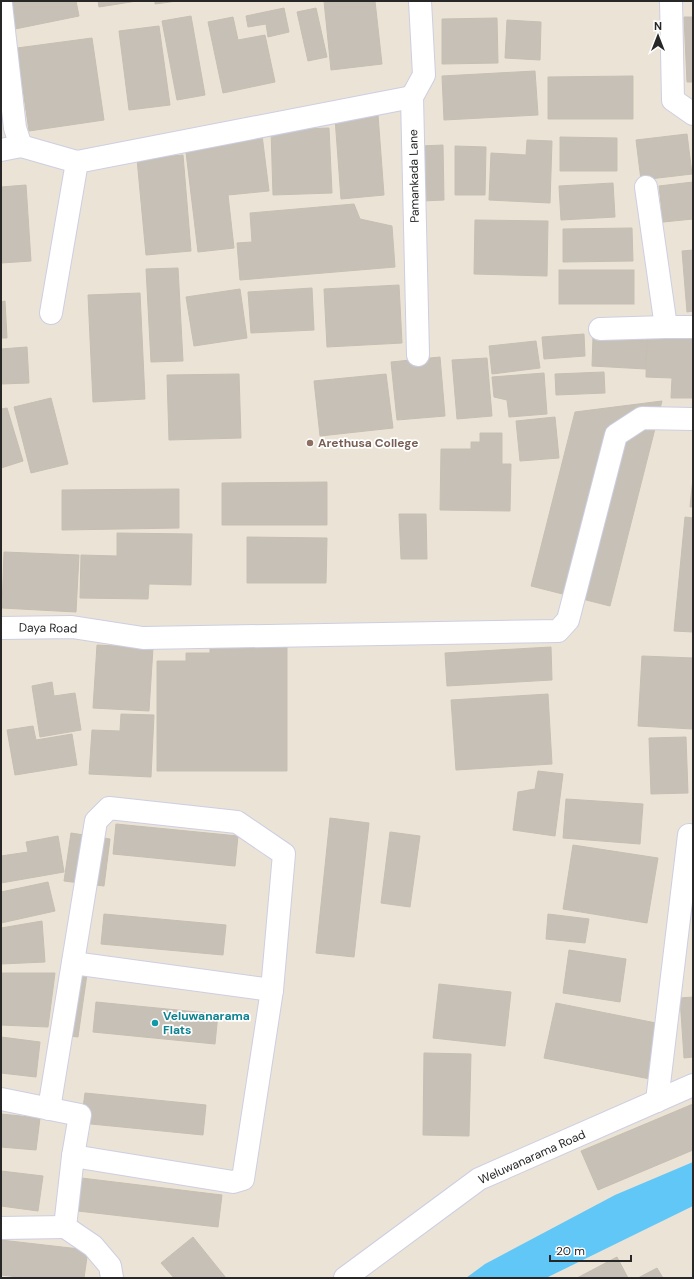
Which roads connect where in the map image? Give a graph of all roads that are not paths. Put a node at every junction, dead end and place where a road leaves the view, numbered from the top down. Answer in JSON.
{"nodes":[{"id":1,"x":420,"y":1,"type":"edge"},
{"id":2,"x":671,"y":1,"type":"edge"},
{"id":3,"x":1,"y":4,"type":"edge"},
{"id":4,"x":412,"y":96,"type":"junction"},
{"id":5,"x":693,"y":114,"type":"edge"},
{"id":6,"x":11,"y":148,"type":"edge"},
{"id":7,"x":77,"y":162,"type":"junction"},
{"id":8,"x":646,"y":187,"type":"dead end"},
{"id":9,"x":51,"y":313,"type":"dead end"},
{"id":10,"x":666,"y":327,"type":"junction"},
{"id":11,"x":693,"y":327,"type":"edge"},
{"id":12,"x":600,"y":329,"type":"dead end"},
{"id":13,"x":418,"y":355,"type":"dead end"},
{"id":14,"x":693,"y":419,"type":"edge"},
{"id":15,"x":1,"y":628,"type":"edge"},
{"id":16,"x":689,"y":835,"type":"dead end"},
{"id":17,"x":73,"y":964,"type":"junction"},
{"id":18,"x":272,"y":990,"type":"junction"},
{"id":19,"x":693,"y":1085,"type":"edge"},
{"id":20,"x":1,"y":1099,"type":"edge"},
{"id":21,"x":657,"y":1101,"type":"junction"},
{"id":22,"x":49,"y":1109,"type":"junction"},
{"id":23,"x":73,"y":1156,"type":"junction"},
{"id":24,"x":65,"y":1227,"type":"junction"},
{"id":25,"x":1,"y":1228,"type":"edge"},
{"id":26,"x":112,"y":1278,"type":"edge"},
{"id":27,"x":345,"y":1278,"type":"edge"}],
"edges":[{"from":1,"to":4,"type":"street"},
{"from":2,"to":5,"type":"street"},
{"from":3,"to":6,"type":"street"},
{"from":4,"to":7,"type":"street"},
{"from":4,"to":13,"type":"street","name":"Pamankada Lane"},
{"from":6,"to":7,"type":"street"},
{"from":7,"to":9,"type":"street"},
{"from":8,"to":10,"type":"street"},
{"from":10,"to":11,"type":"street"},
{"from":10,"to":12,"type":"street"},
{"from":14,"to":15,"type":"street","name":"Daya Road"},
{"from":16,"to":21,"type":"street"},
{"from":17,"to":18,"type":"street"},
{"from":17,"to":18,"type":"street"},
{"from":17,"to":22,"type":"street"},
{"from":18,"to":23,"type":"street"},
{"from":19,"to":21,"type":"street","name":"Weluwanarama Road"},
{"from":20,"to":22,"type":"street"},
{"from":21,"to":27,"type":"street","name":"Weluwanarama Road"},
{"from":22,"to":23,"type":"street"},
{"from":23,"to":24,"type":"street"},
{"from":24,"to":25,"type":"street"},
{"from":24,"to":26,"type":"street"}]}
